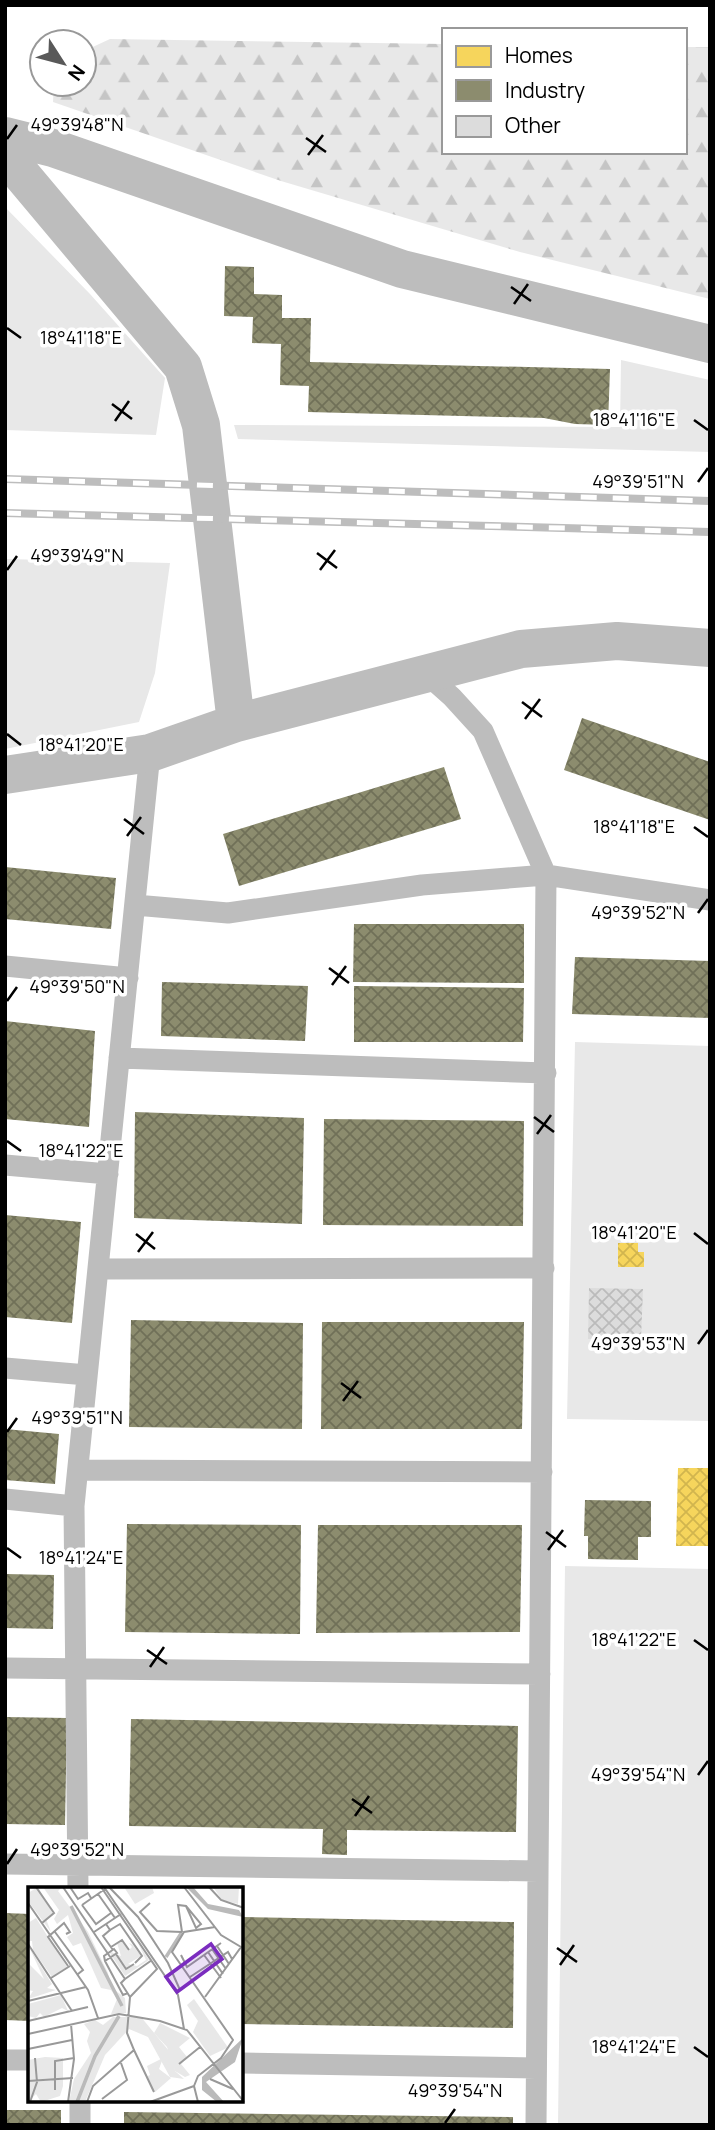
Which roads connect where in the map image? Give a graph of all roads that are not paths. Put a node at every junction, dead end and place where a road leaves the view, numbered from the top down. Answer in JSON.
{"nodes":[{"id":1,"x":5,"y":136,"type":"edge"},
{"id":2,"x":5,"y":155,"type":"edge"},
{"id":3,"x":710,"y":344,"type":"edge"},
{"id":4,"x":710,"y":648,"type":"edge"},
{"id":5,"x":425,"y":673,"type":"junction"},
{"id":6,"x":236,"y":723,"type":"junction"},
{"id":7,"x":150,"y":753,"type":"junction"},
{"id":8,"x":5,"y":775,"type":"edge"},
{"id":9,"x":546,"y":875,"type":"junction"},
{"id":10,"x":710,"y":900,"type":"edge"},
{"id":11,"x":135,"y":905,"type":"junction"},
{"id":12,"x":5,"y":966,"type":"edge"},
{"id":13,"x":128,"y":978,"type":"junction"},
{"id":14,"x":120,"y":1058,"type":"junction"},
{"id":15,"x":546,"y":1073,"type":"junction"},
{"id":16,"x":5,"y":1164,"type":"edge"},
{"id":17,"x":108,"y":1174,"type":"junction"},
{"id":18,"x":544,"y":1268,"type":"junction"},
{"id":19,"x":98,"y":1269,"type":"junction"},
{"id":20,"x":5,"y":1368,"type":"edge"},
{"id":21,"x":87,"y":1375,"type":"junction"},
{"id":22,"x":78,"y":1470,"type":"junction"},
{"id":23,"x":542,"y":1472,"type":"junction"},
{"id":24,"x":5,"y":1499,"type":"edge"},
{"id":25,"x":74,"y":1506,"type":"junction"},
{"id":26,"x":5,"y":1668,"type":"edge"},
{"id":27,"x":76,"y":1669,"type":"junction"},
{"id":28,"x":540,"y":1674,"type":"junction"},
{"id":29,"x":5,"y":1864,"type":"edge"},
{"id":30,"x":78,"y":1864,"type":"junction"},
{"id":31,"x":538,"y":1871,"type":"junction"},
{"id":32,"x":78,"y":1887,"type":"edge"},
{"id":33,"x":5,"y":2060,"type":"edge"},
{"id":34,"x":28,"y":2060,"type":"edge"},
{"id":35,"x":243,"y":2063,"type":"edge"},
{"id":36,"x":536,"y":2067,"type":"junction"},
{"id":37,"x":80,"y":2102,"type":"edge"},
{"id":38,"x":80,"y":2125,"type":"edge"},
{"id":39,"x":536,"y":2125,"type":"edge"}],
"edges":[{"from":1,"to":3,"type":"street"},
{"from":2,"to":6,"type":"street"},
{"from":4,"to":5,"type":"street"},
{"from":5,"to":6,"type":"street"},
{"from":5,"to":9,"type":"lane"},
{"from":6,"to":7,"type":"street"},
{"from":7,"to":8,"type":"street"},
{"from":7,"to":11,"type":"lane"},
{"from":9,"to":10,"type":"lane"},
{"from":9,"to":11,"type":"lane"},
{"from":9,"to":15,"type":"lane"},
{"from":11,"to":13,"type":"lane"},
{"from":12,"to":13,"type":"lane"},
{"from":13,"to":14,"type":"lane"},
{"from":14,"to":15,"type":"lane"},
{"from":14,"to":17,"type":"lane"},
{"from":15,"to":18,"type":"lane"},
{"from":16,"to":17,"type":"lane"},
{"from":17,"to":19,"type":"lane"},
{"from":18,"to":19,"type":"lane"},
{"from":18,"to":23,"type":"lane"},
{"from":19,"to":21,"type":"lane"},
{"from":20,"to":21,"type":"lane"},
{"from":21,"to":22,"type":"lane"},
{"from":22,"to":23,"type":"lane"},
{"from":22,"to":25,"type":"lane"},
{"from":23,"to":28,"type":"lane"},
{"from":24,"to":25,"type":"lane"},
{"from":25,"to":27,"type":"lane"},
{"from":26,"to":27,"type":"lane"},
{"from":27,"to":28,"type":"lane"},
{"from":27,"to":30,"type":"lane"},
{"from":28,"to":31,"type":"lane"},
{"from":29,"to":30,"type":"lane"},
{"from":30,"to":31,"type":"lane"},
{"from":30,"to":32,"type":"lane"},
{"from":31,"to":36,"type":"lane"},
{"from":33,"to":34,"type":"lane"},
{"from":35,"to":36,"type":"lane"},
{"from":36,"to":39,"type":"lane"},
{"from":37,"to":38,"type":"lane"}]}
